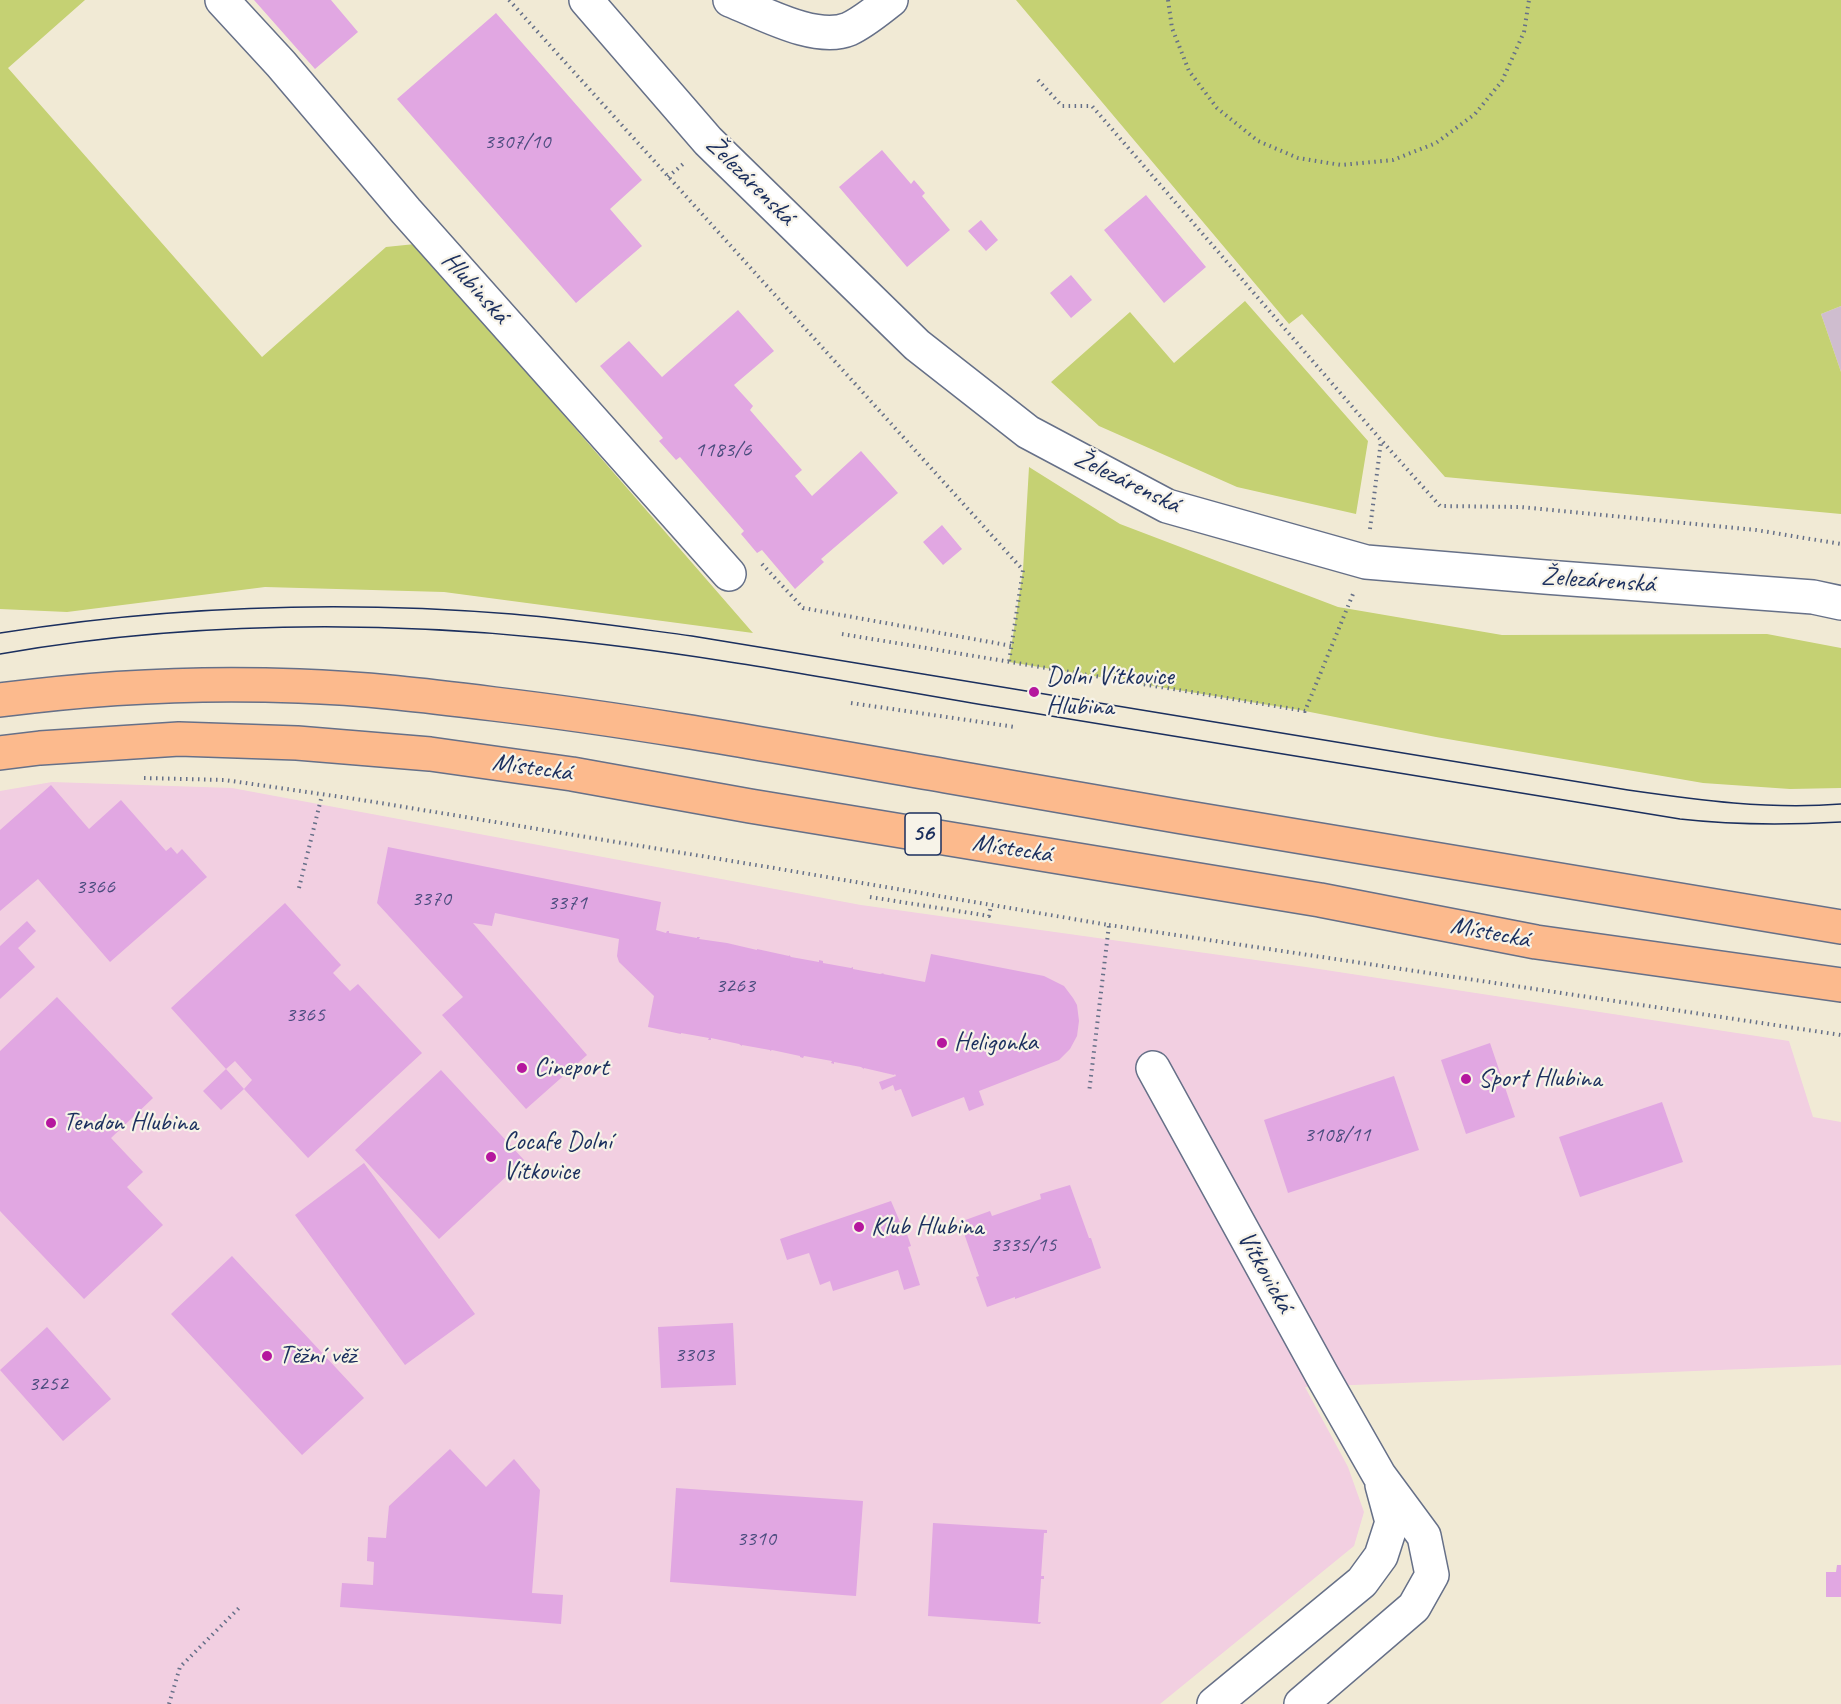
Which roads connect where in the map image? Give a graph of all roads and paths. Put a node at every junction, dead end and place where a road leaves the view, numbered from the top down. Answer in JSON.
{"nodes":[{"id":1,"x":222,"y":0,"type":"edge"},
{"id":2,"x":508,"y":0,"type":"edge"},
{"id":3,"x":730,"y":0,"type":"edge"},
{"id":4,"x":891,"y":0,"type":"edge"},
{"id":5,"x":1168,"y":0,"type":"edge"},
{"id":6,"x":1529,"y":0,"type":"edge"},
{"id":7,"x":602,"y":5,"type":"edge"},
{"id":8,"x":1038,"y":80,"type":"dead end"},
{"id":9,"x":1381,"y":440,"type":"junction"},
{"id":10,"x":1841,"y":544,"type":"edge"},
{"id":11,"x":1366,"y":562,"type":"junction"},
{"id":12,"x":729,"y":574,"type":"joint"},
{"id":13,"x":1841,"y":603,"type":"edge"},
{"id":14,"x":842,"y":634,"type":"dead end"},
{"id":15,"x":1012,"y":646,"type":"junction"},
{"id":16,"x":1010,"y":662,"type":"junction"},
{"id":17,"x":0,"y":700,"type":"edge"},
{"id":18,"x":851,"y":703,"type":"dead end"},
{"id":19,"x":1015,"y":727,"type":"dead end"},
{"id":20,"x":0,"y":753,"type":"edge"},
{"id":21,"x":134,"y":778,"type":"dead end"},
{"id":22,"x":322,"y":795,"type":"junction"},
{"id":23,"x":298,"y":888,"type":"dead end"},
{"id":24,"x":870,"y":897,"type":"dead end"},
{"id":25,"x":991,"y":906,"type":"junction"},
{"id":26,"x":1109,"y":925,"type":"junction"},
{"id":27,"x":1841,"y":927,"type":"edge"},
{"id":28,"x":1841,"y":985,"type":"edge"},
{"id":29,"x":1841,"y":1035,"type":"edge"},
{"id":30,"x":1153,"y":1068,"type":"dead end"},
{"id":31,"x":1089,"y":1093,"type":"dead end"},
{"id":32,"x":1379,"y":1475,"type":"junction"},
{"id":33,"x":240,"y":1607,"type":"dead end"},
{"id":34,"x":169,"y":1704,"type":"edge"},
{"id":35,"x":1214,"y":1704,"type":"edge"},
{"id":36,"x":1301,"y":1704,"type":"edge"}],
"edges":[{"from":1,"to":12,"type":"street","name":"Hlubinská"},
{"from":2,"to":15,"type":"path"},
{"from":3,"to":4,"type":"street"},
{"from":5,"to":6,"type":"path"},
{"from":7,"to":11,"type":"street","name":"Železárenská"},
{"from":8,"to":9,"type":"path"},
{"from":9,"to":10,"type":"path"},
{"from":9,"to":11,"type":"path"},
{"from":11,"to":13,"type":"street","name":"Železárenská"},
{"from":11,"to":16,"type":"path"},
{"from":12,"to":15,"type":"path"},
{"from":14,"to":16,"type":"path"},
{"from":15,"to":16,"type":"path"},
{"from":17,"to":27,"type":"highway","number":"56"},
{"from":18,"to":19,"type":"path"},
{"from":20,"to":28,"type":"highway","name":"Místecká","number":"56"},
{"from":21,"to":22,"type":"path"},
{"from":22,"to":23,"type":"path"},
{"from":22,"to":25,"type":"path"},
{"from":24,"to":25,"type":"path"},
{"from":25,"to":26,"type":"path"},
{"from":26,"to":29,"type":"path"},
{"from":26,"to":31,"type":"path"},
{"from":30,"to":32,"type":"street","name":"Vítkovická"},
{"from":32,"to":35,"type":"street","name":"Vítkovická"},
{"from":32,"to":36,"type":"street","name":"Vítkovická"},
{"from":33,"to":34,"type":"path"}]}
